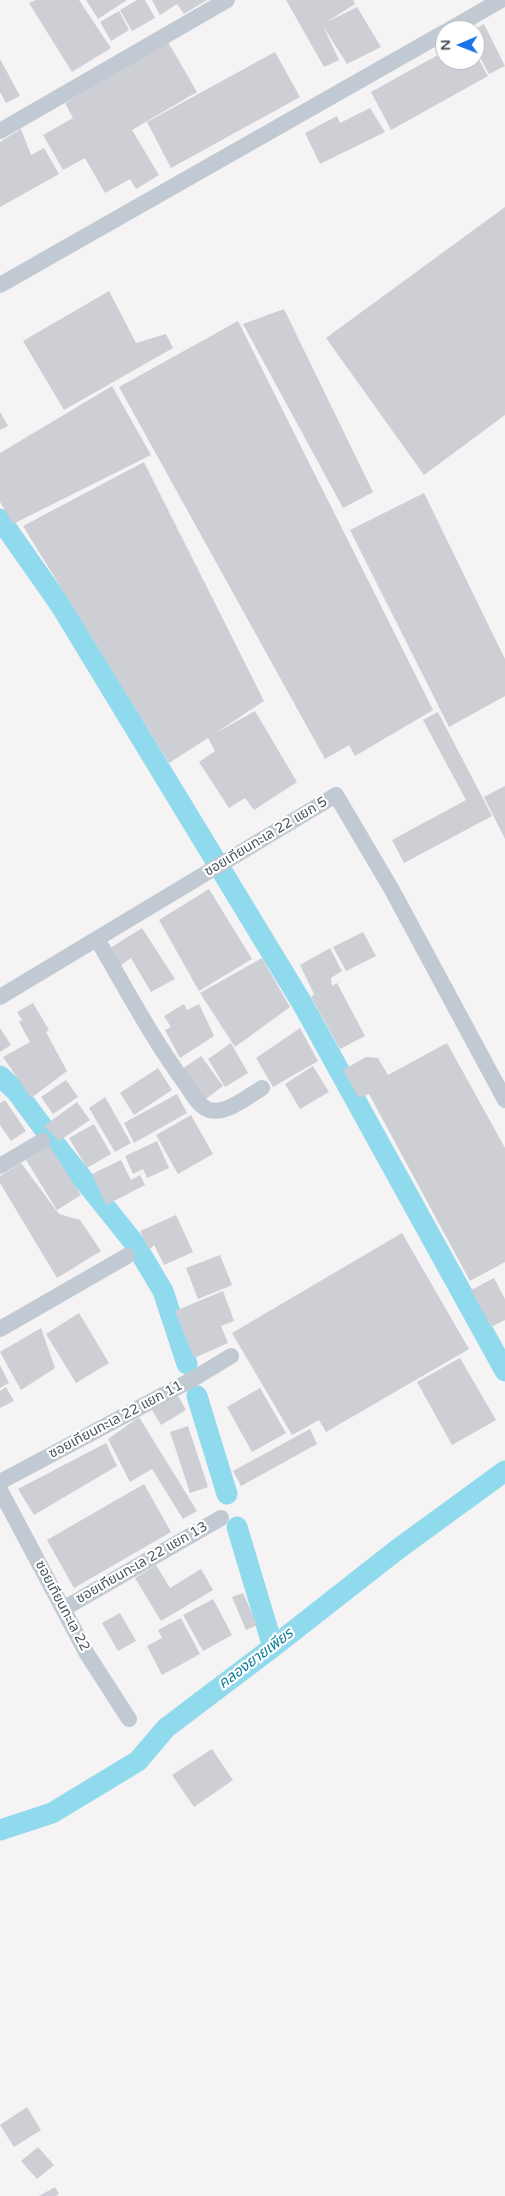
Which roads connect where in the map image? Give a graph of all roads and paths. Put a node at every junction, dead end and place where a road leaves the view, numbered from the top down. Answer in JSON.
{"nodes":[{"id":1,"x":227,"y":0,"type":"edge"},
{"id":2,"x":501,"y":3,"type":"edge"},
{"id":3,"x":468,"y":20,"type":"edge"},
{"id":4,"x":435,"y":38,"type":"edge"},
{"id":5,"x":0,"y":131,"type":"edge"},
{"id":6,"x":0,"y":285,"type":"edge"},
{"id":7,"x":97,"y":939,"type":"junction"},
{"id":8,"x":0,"y":997,"type":"edge"},
{"id":9,"x":262,"y":1088,"type":"dead end"},
{"id":10,"x":505,"y":1100,"type":"edge"},
{"id":11,"x":42,"y":1141,"type":"dead end"},
{"id":12,"x":0,"y":1166,"type":"edge"},
{"id":13,"x":127,"y":1256,"type":"dead end"},
{"id":14,"x":0,"y":1329,"type":"edge"},
{"id":15,"x":231,"y":1356,"type":"dead end"},
{"id":16,"x":0,"y":1482,"type":"edge"},
{"id":17,"x":0,"y":1490,"type":"edge"},
{"id":18,"x":222,"y":1518,"type":"dead end"},
{"id":19,"x":63,"y":1609,"type":"junction"},
{"id":20,"x":129,"y":1719,"type":"dead end"}],
"edges":[{"from":1,"to":5,"type":"street"},
{"from":2,"to":3,"type":"street"},
{"from":4,"to":6,"type":"street"},
{"from":7,"to":8,"type":"street","name":"ซอยเทียนทะเล 22 แยก 5"},
{"from":7,"to":9,"type":"street"},
{"from":7,"to":10,"type":"street","name":"ซอยเทียนทะเล 22 แยก 5"},
{"from":11,"to":12,"type":"street"},
{"from":13,"to":14,"type":"street"},
{"from":15,"to":16,"type":"street","name":"ซอยเทียนทะเล 22 แยก 11"},
{"from":17,"to":19,"type":"street","name":"ซอยเทียนทะเล 22"},
{"from":18,"to":19,"type":"street","name":"ซอยเทียนทะเล 22 แยก 13"},
{"from":19,"to":20,"type":"street","name":"ซอยเทียนทะเล 22"}]}
